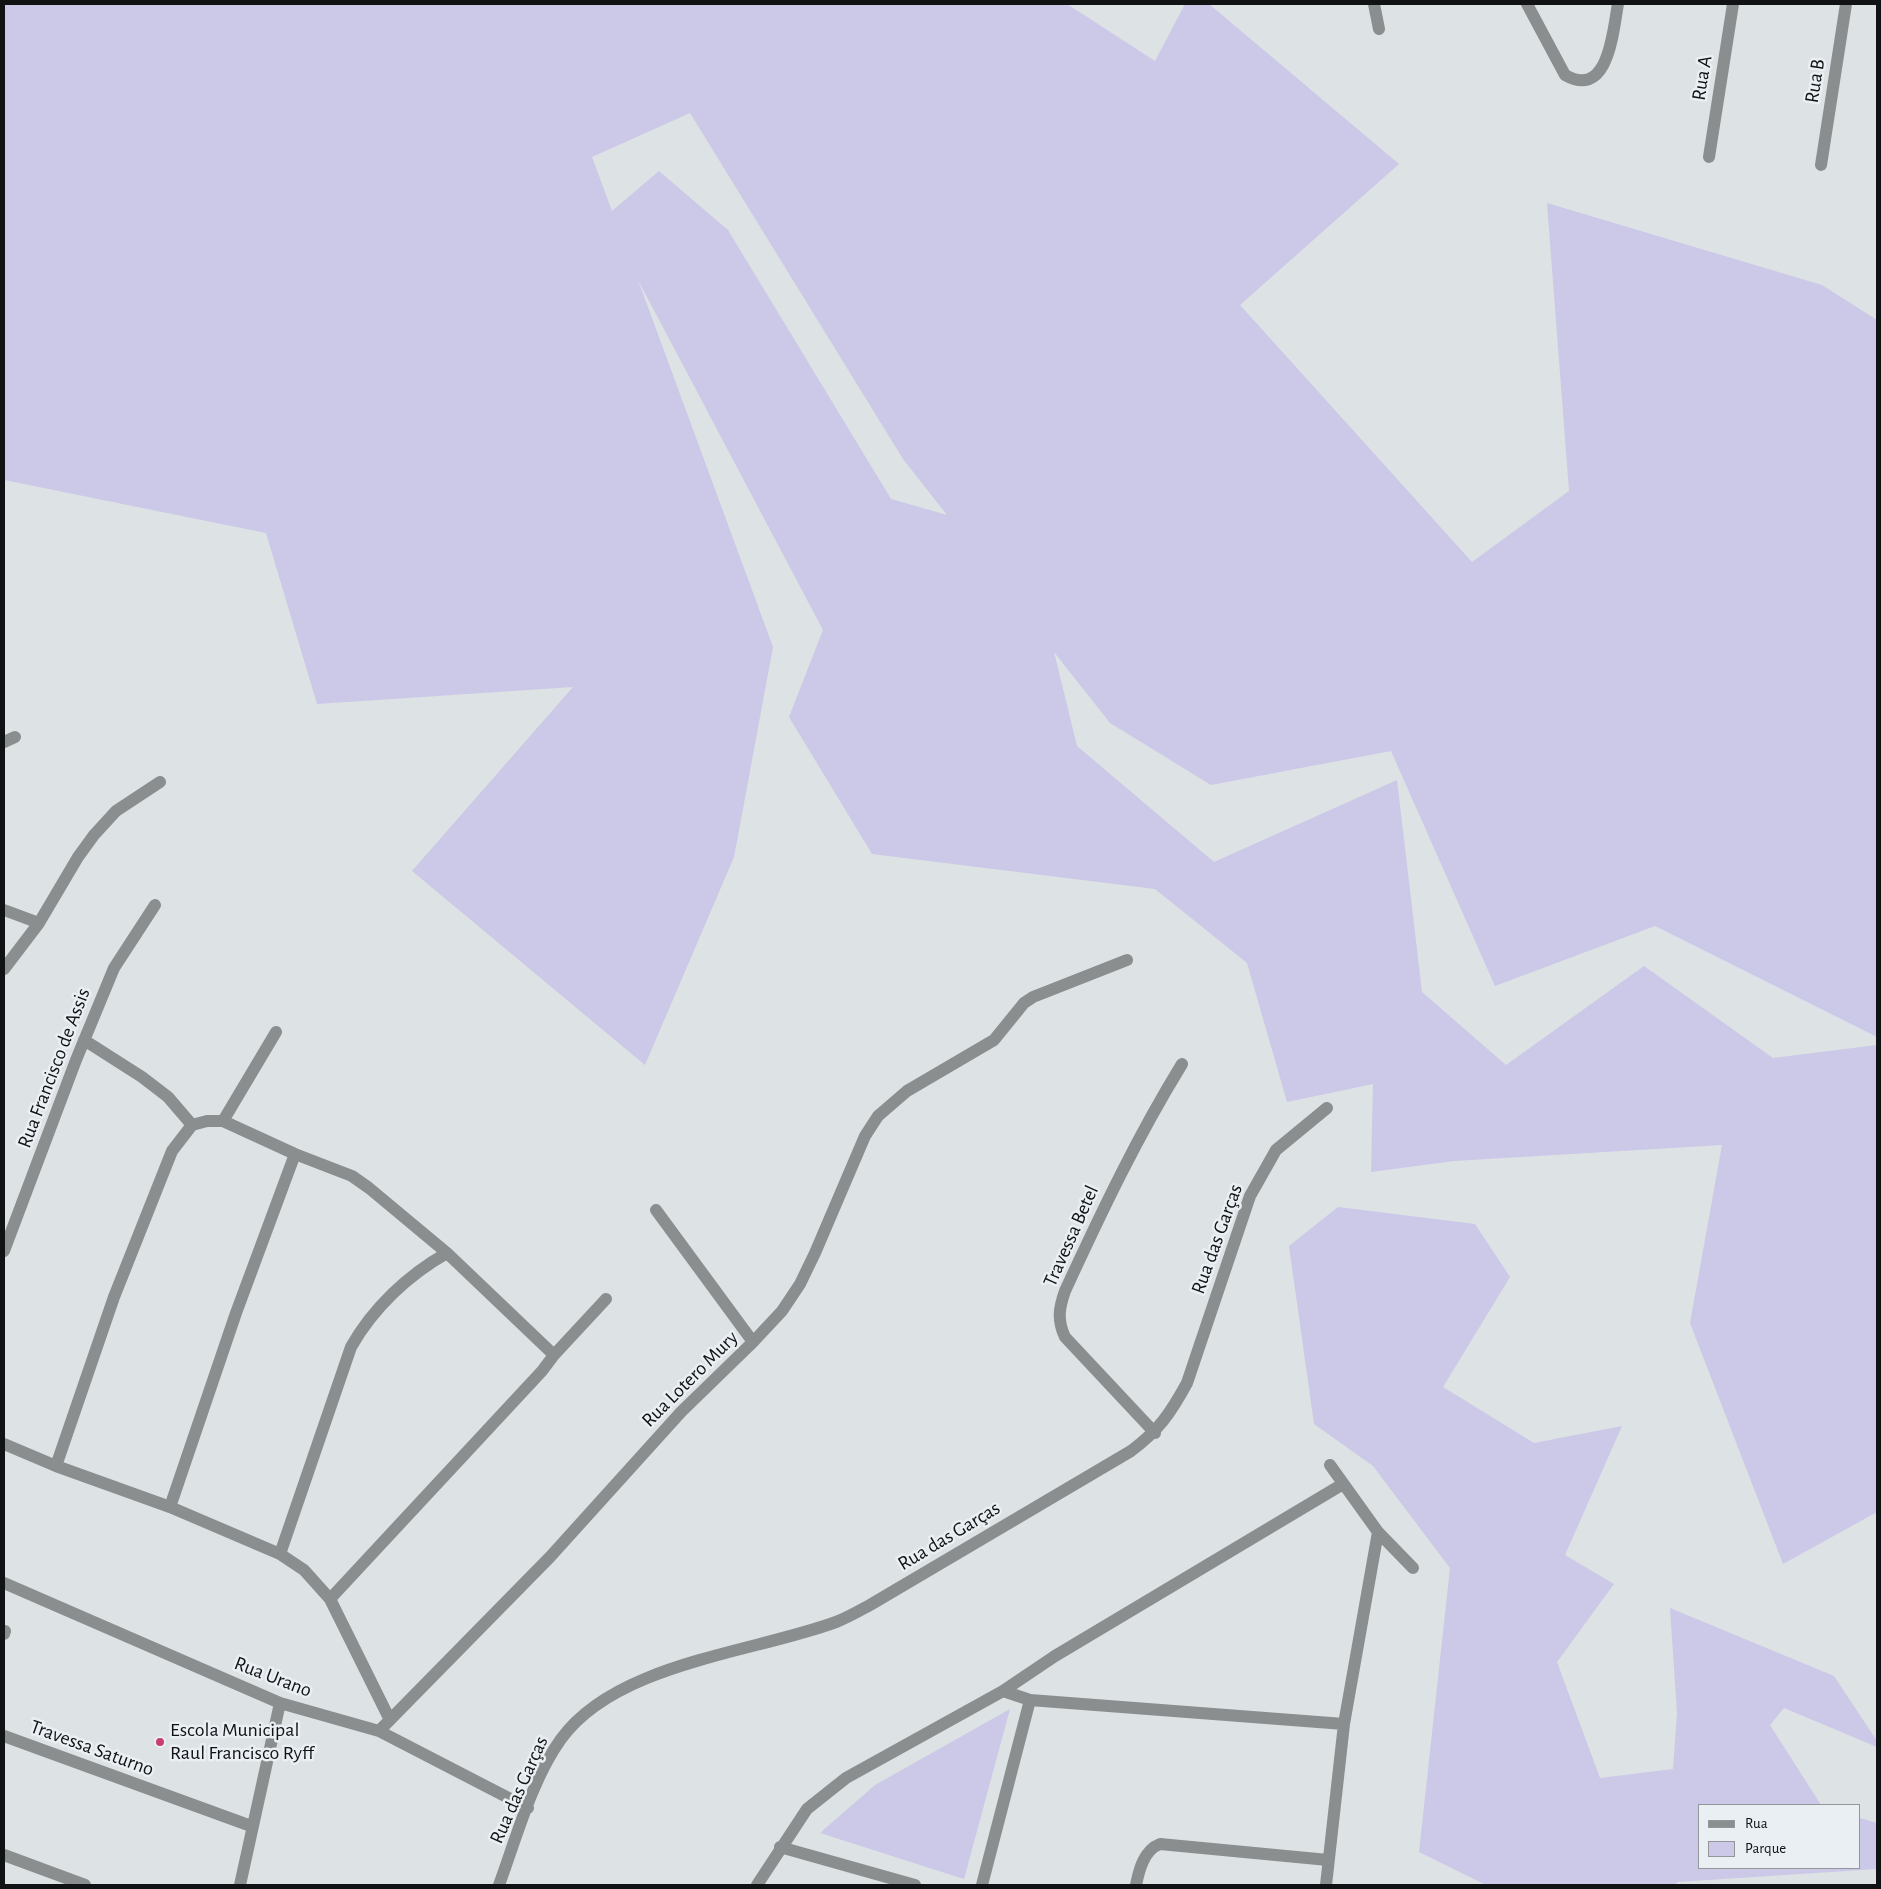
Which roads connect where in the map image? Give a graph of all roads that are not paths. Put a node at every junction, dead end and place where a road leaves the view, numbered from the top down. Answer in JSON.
{"nodes":[{"id":1,"x":1374,"y":4,"type":"edge"},
{"id":2,"x":1527,"y":4,"type":"edge"},
{"id":3,"x":1618,"y":4,"type":"edge"},
{"id":4,"x":1732,"y":4,"type":"edge"},
{"id":5,"x":1846,"y":4,"type":"edge"},
{"id":6,"x":1379,"y":29,"type":"dead end"},
{"id":7,"x":1709,"y":157,"type":"dead end"},
{"id":8,"x":1821,"y":165,"type":"dead end"},
{"id":9,"x":160,"y":782,"type":"dead end"},
{"id":10,"x":155,"y":905,"type":"dead end"},
{"id":11,"x":4,"y":910,"type":"edge"},
{"id":12,"x":39,"y":924,"type":"junction"},
{"id":13,"x":1127,"y":960,"type":"dead end"},
{"id":14,"x":4,"y":969,"type":"edge"},
{"id":15,"x":276,"y":1032,"type":"dead end"},
{"id":16,"x":84,"y":1040,"type":"junction"},
{"id":17,"x":1182,"y":1064,"type":"dead end"},
{"id":18,"x":1327,"y":1108,"type":"dead end"},
{"id":19,"x":223,"y":1121,"type":"junction"},
{"id":20,"x":192,"y":1125,"type":"junction"},
{"id":21,"x":295,"y":1154,"type":"junction"},
{"id":22,"x":656,"y":1210,"type":"dead end"},
{"id":23,"x":4,"y":1251,"type":"edge"},
{"id":24,"x":447,"y":1253,"type":"junction"},
{"id":25,"x":606,"y":1299,"type":"dead end"},
{"id":26,"x":754,"y":1342,"type":"junction"},
{"id":27,"x":554,"y":1354,"type":"junction"},
{"id":28,"x":1155,"y":1433,"type":"junction"},
{"id":29,"x":4,"y":1444,"type":"edge"},
{"id":30,"x":1330,"y":1465,"type":"dead end"},
{"id":31,"x":56,"y":1466,"type":"junction"},
{"id":32,"x":1343,"y":1484,"type":"junction"},
{"id":33,"x":170,"y":1507,"type":"junction"},
{"id":34,"x":1378,"y":1532,"type":"junction"},
{"id":35,"x":280,"y":1554,"type":"junction"},
{"id":36,"x":1413,"y":1568,"type":"dead end"},
{"id":37,"x":4,"y":1583,"type":"edge"},
{"id":38,"x":330,"y":1599,"type":"junction"},
{"id":39,"x":1003,"y":1691,"type":"junction"},
{"id":40,"x":1030,"y":1700,"type":"junction"},
{"id":41,"x":280,"y":1703,"type":"junction"},
{"id":42,"x":390,"y":1720,"type":"junction"},
{"id":43,"x":1344,"y":1724,"type":"junction"},
{"id":44,"x":379,"y":1731,"type":"junction"},
{"id":45,"x":4,"y":1736,"type":"edge"},
{"id":46,"x":528,"y":1808,"type":"junction"},
{"id":47,"x":251,"y":1826,"type":"junction"},
{"id":48,"x":780,"y":1847,"type":"junction"},
{"id":49,"x":4,"y":1855,"type":"edge"},
{"id":50,"x":1328,"y":1860,"type":"junction"},
{"id":51,"x":1137,"y":1881,"type":"edge"},
{"id":52,"x":85,"y":1885,"type":"edge"},
{"id":53,"x":240,"y":1885,"type":"edge"},
{"id":54,"x":498,"y":1885,"type":"edge"},
{"id":55,"x":757,"y":1885,"type":"edge"},
{"id":56,"x":915,"y":1885,"type":"edge"},
{"id":57,"x":982,"y":1885,"type":"edge"},
{"id":58,"x":1326,"y":1885,"type":"edge"}],
"edges":[{"from":1,"to":6,"type":"street"},
{"from":2,"to":3,"type":"street"},
{"from":4,"to":7,"type":"street","name":"Rua A"},
{"from":5,"to":8,"type":"street","name":"Rua B"},
{"from":9,"to":12,"type":"street"},
{"from":10,"to":16,"type":"street","name":"Rua Francisco de Assis"},
{"from":11,"to":12,"type":"street"},
{"from":12,"to":14,"type":"street"},
{"from":13,"to":26,"type":"street","name":"Rua Lotero Mury"},
{"from":15,"to":19,"type":"street"},
{"from":16,"to":20,"type":"street"},
{"from":16,"to":23,"type":"street","name":"Rua Francisco de Assis"},
{"from":17,"to":28,"type":"street","name":"Travessa Betel"},
{"from":18,"to":28,"type":"street","name":"Rua das Garças"},
{"from":19,"to":20,"type":"street"},
{"from":19,"to":21,"type":"street"},
{"from":20,"to":31,"type":"street"},
{"from":21,"to":24,"type":"street"},
{"from":21,"to":33,"type":"street"},
{"from":22,"to":26,"type":"street"},
{"from":24,"to":27,"type":"street"},
{"from":24,"to":35,"type":"street"},
{"from":25,"to":27,"type":"street"},
{"from":26,"to":42,"type":"street","name":"Rua Lotero Mury"},
{"from":27,"to":38,"type":"street"},
{"from":28,"to":46,"type":"street","name":"Rua das Garças"},
{"from":29,"to":31,"type":"street"},
{"from":30,"to":32,"type":"street"},
{"from":31,"to":33,"type":"street"},
{"from":32,"to":34,"type":"street"},
{"from":32,"to":39,"type":"street"},
{"from":33,"to":35,"type":"street"},
{"from":34,"to":36,"type":"street"},
{"from":34,"to":43,"type":"street"},
{"from":35,"to":38,"type":"street"},
{"from":37,"to":41,"type":"street","name":"Rua Urano"},
{"from":38,"to":42,"type":"street"},
{"from":39,"to":40,"type":"street"},
{"from":39,"to":48,"type":"street"},
{"from":40,"to":43,"type":"street"},
{"from":40,"to":57,"type":"street"},
{"from":41,"to":44,"type":"street","name":"Rua Urano"},
{"from":41,"to":47,"type":"street"},
{"from":42,"to":44,"type":"street","name":"Rua Lotero Mury"},
{"from":43,"to":50,"type":"street"},
{"from":44,"to":46,"type":"street","name":"Rua Urano"},
{"from":45,"to":47,"type":"street","name":"Travessa Saturno"},
{"from":46,"to":54,"type":"street","name":"Rua das Garças"},
{"from":47,"to":53,"type":"street"},
{"from":48,"to":55,"type":"street"},
{"from":48,"to":56,"type":"street"},
{"from":49,"to":52,"type":"street"},
{"from":50,"to":51,"type":"street"},
{"from":50,"to":58,"type":"street"}]}
